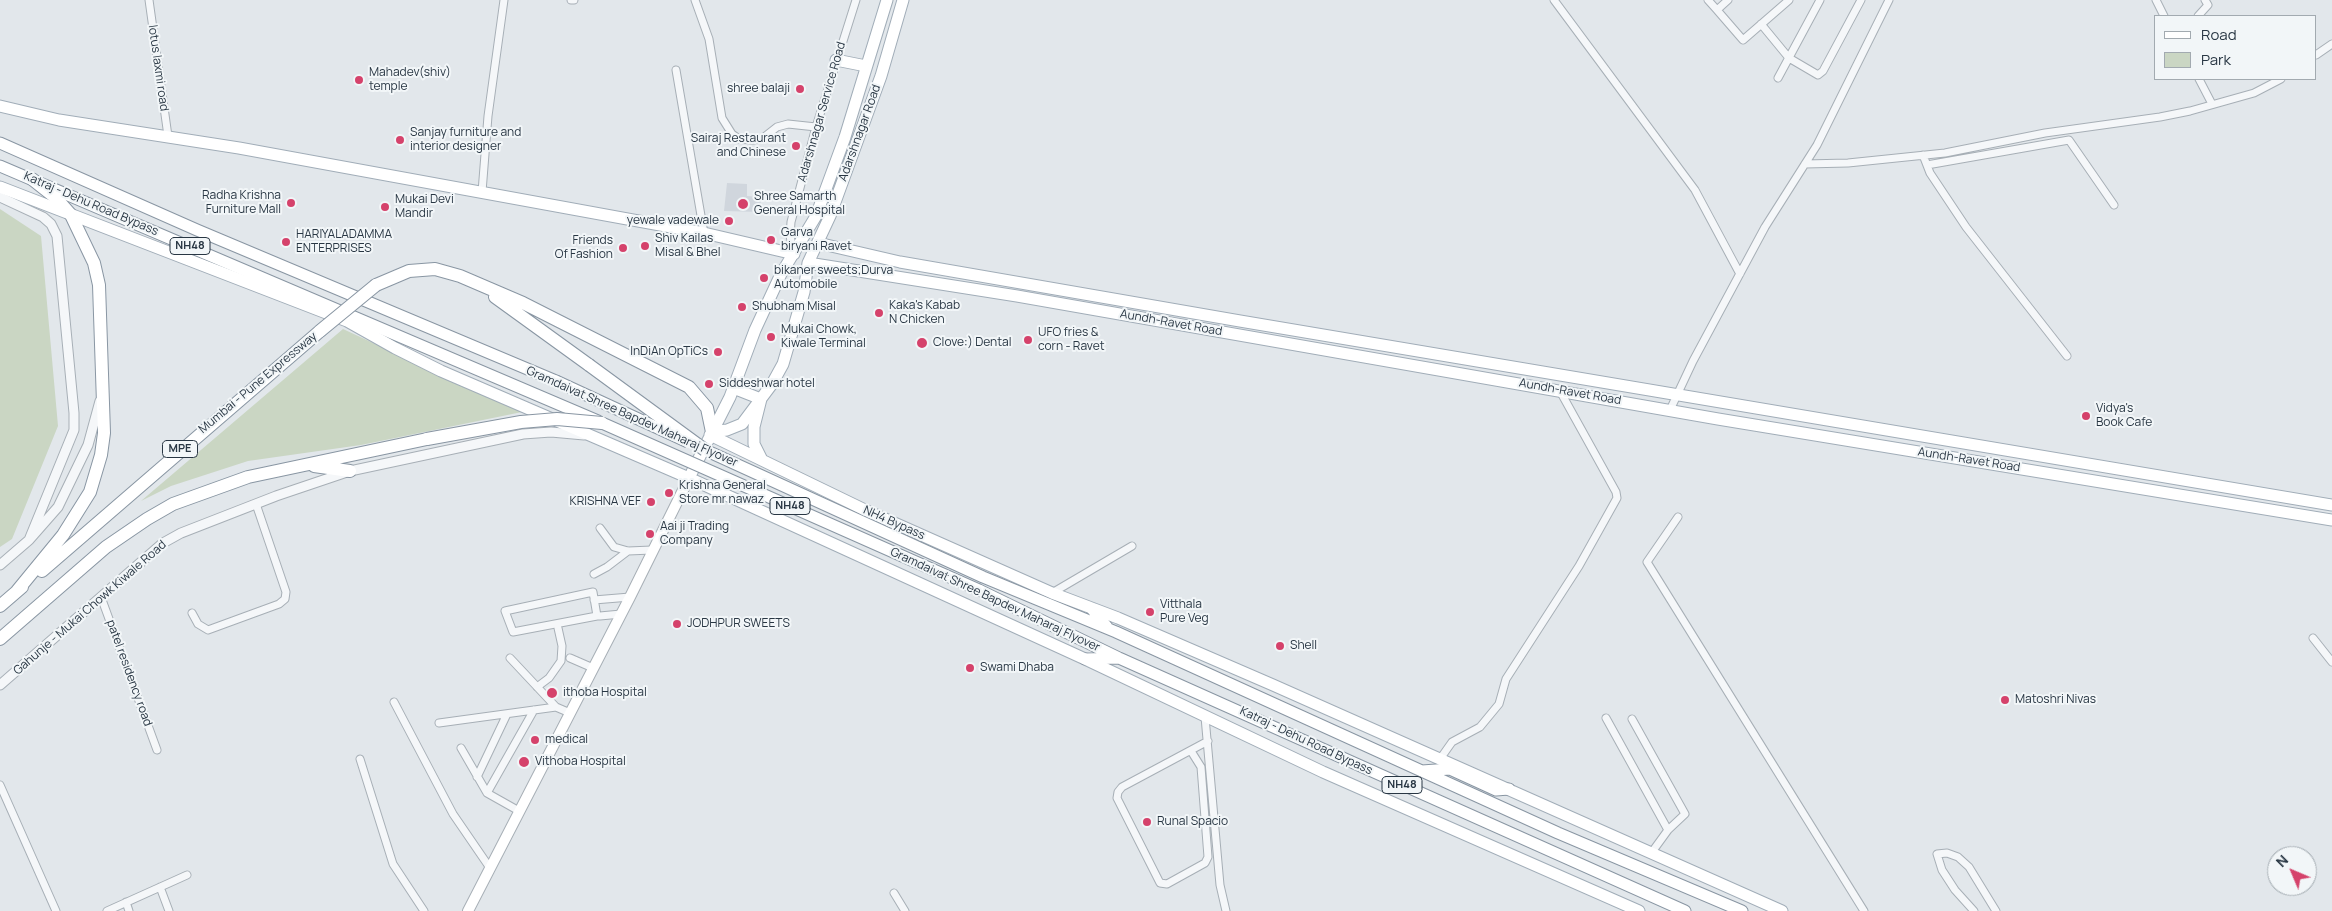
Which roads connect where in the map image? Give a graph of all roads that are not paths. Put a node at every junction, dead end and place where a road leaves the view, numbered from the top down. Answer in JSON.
{"nodes":[{"id":1,"x":149,"y":0,"type":"edge"},
{"id":2,"x":504,"y":0,"type":"edge"},
{"id":3,"x":695,"y":0,"type":"edge"},
{"id":4,"x":856,"y":0,"type":"edge"},
{"id":5,"x":887,"y":0,"type":"edge"},
{"id":6,"x":903,"y":0,"type":"edge"},
{"id":7,"x":1554,"y":0,"type":"edge"},
{"id":8,"x":1708,"y":0,"type":"edge"},
{"id":9,"x":1728,"y":0,"type":"edge"},
{"id":10,"x":1789,"y":0,"type":"edge"},
{"id":11,"x":1820,"y":0,"type":"edge"},
{"id":12,"x":1861,"y":0,"type":"edge"},
{"id":13,"x":1889,"y":0,"type":"edge"},
{"id":14,"x":2156,"y":0,"type":"edge"},
{"id":15,"x":2205,"y":0,"type":"edge"},
{"id":16,"x":1717,"y":10,"type":"junction"},
{"id":17,"x":2164,"y":15,"type":"edge"},
{"id":18,"x":2199,"y":15,"type":"edge"},
{"id":19,"x":1761,"y":24,"type":"junction"},
{"id":20,"x":2332,"y":44,"type":"edge"},
{"id":21,"x":2317,"y":54,"type":"edge"},
{"id":22,"x":1789,"y":58,"type":"junction"},
{"id":23,"x":836,"y":60,"type":"junction"},
{"id":24,"x":866,"y":66,"type":"junction"},
{"id":25,"x":676,"y":70,"type":"dead end"},
{"id":26,"x":1778,"y":78,"type":"dead end"},
{"id":27,"x":2200,"y":80,"type":"edge"},
{"id":28,"x":2279,"y":80,"type":"edge"},
{"id":29,"x":2212,"y":104,"type":"junction"},
{"id":30,"x":0,"y":106,"type":"edge"},
{"id":31,"x":816,"y":127,"type":"junction"},
{"id":32,"x":168,"y":136,"type":"junction"},
{"id":33,"x":0,"y":143,"type":"edge"},
{"id":34,"x":1923,"y":155,"type":"junction"},
{"id":35,"x":1804,"y":164,"type":"junction"},
{"id":36,"x":1926,"y":165,"type":"junction"},
{"id":37,"x":0,"y":166,"type":"edge"},
{"id":38,"x":32,"y":179,"type":"junction"},
{"id":39,"x":0,"y":187,"type":"edge"},
{"id":40,"x":482,"y":192,"type":"junction"},
{"id":41,"x":0,"y":197,"type":"edge"},
{"id":42,"x":2114,"y":205,"type":"dead end"},
{"id":43,"x":71,"y":215,"type":"junction"},
{"id":44,"x":704,"y":233,"type":"junction"},
{"id":45,"x":818,"y":243,"type":"junction"},
{"id":46,"x":794,"y":254,"type":"junction"},
{"id":47,"x":808,"y":264,"type":"junction"},
{"id":48,"x":294,"y":271,"type":"joint"},
{"id":49,"x":1740,"y":274,"type":"junction"},
{"id":50,"x":470,"y":281,"type":"junction"},
{"id":51,"x":347,"y":317,"type":"junction"},
{"id":52,"x":2067,"y":356,"type":"dead end"},
{"id":53,"x":733,"y":388,"type":"junction"},
{"id":54,"x":1560,"y":391,"type":"junction"},
{"id":55,"x":103,"y":392,"type":"junction"},
{"id":56,"x":1677,"y":393,"type":"junction"},
{"id":57,"x":761,"y":399,"type":"junction"},
{"id":58,"x":1670,"y":410,"type":"junction"},
{"id":59,"x":602,"y":423,"type":"junction"},
{"id":60,"x":711,"y":434,"type":"junction"},
{"id":61,"x":591,"y":436,"type":"junction"},
{"id":62,"x":705,"y":450,"type":"junction"},
{"id":63,"x":760,"y":458,"type":"junction"},
{"id":64,"x":304,"y":465,"type":"junction"},
{"id":65,"x":350,"y":471,"type":"junction"},
{"id":66,"x":689,"y":478,"type":"junction"},
{"id":67,"x":256,"y":504,"type":"junction"},
{"id":68,"x":2332,"y":504,"type":"edge"},
{"id":69,"x":1678,"y":517,"type":"dead end"},
{"id":70,"x":2332,"y":520,"type":"edge"},
{"id":71,"x":600,"y":528,"type":"dead end"},
{"id":72,"x":29,"y":540,"type":"junction"},
{"id":73,"x":1132,"y":546,"type":"dead end"},
{"id":74,"x":652,"y":550,"type":"junction"},
{"id":75,"x":628,"y":551,"type":"junction"},
{"id":76,"x":0,"y":566,"type":"edge"},
{"id":77,"x":594,"y":574,"type":"dead end"},
{"id":78,"x":17,"y":591,"type":"junction"},
{"id":79,"x":1052,"y":593,"type":"junction"},
{"id":80,"x":101,"y":597,"type":"junction"},
{"id":81,"x":630,"y":597,"type":"junction"},
{"id":82,"x":594,"y":600,"type":"junction"},
{"id":83,"x":0,"y":606,"type":"edge"},
{"id":84,"x":1092,"y":609,"type":"junction"},
{"id":85,"x":1079,"y":610,"type":"junction"},
{"id":86,"x":192,"y":613,"type":"dead end"},
{"id":87,"x":621,"y":614,"type":"junction"},
{"id":88,"x":597,"y":616,"type":"junction"},
{"id":89,"x":558,"y":628,"type":"dead end"},
{"id":90,"x":1108,"y":629,"type":"junction"},
{"id":91,"x":2313,"y":638,"type":"dead end"},
{"id":92,"x":0,"y":639,"type":"edge"},
{"id":93,"x":510,"y":658,"type":"dead end"},
{"id":94,"x":570,"y":658,"type":"dead end"},
{"id":95,"x":1119,"y":658,"type":"junction"},
{"id":96,"x":1085,"y":659,"type":"junction"},
{"id":97,"x":2332,"y":662,"type":"edge"},
{"id":98,"x":593,"y":668,"type":"junction"},
{"id":99,"x":0,"y":684,"type":"edge"},
{"id":100,"x":537,"y":687,"type":"junction"},
{"id":101,"x":394,"y":702,"type":"dead end"},
{"id":102,"x":556,"y":707,"type":"junction"},
{"id":103,"x":534,"y":710,"type":"junction"},
{"id":104,"x":570,"y":713,"type":"junction"},
{"id":105,"x":507,"y":714,"type":"junction"},
{"id":106,"x":1206,"y":717,"type":"junction"},
{"id":107,"x":1606,"y":718,"type":"dead end"},
{"id":108,"x":1632,"y":719,"type":"dead end"},
{"id":109,"x":440,"y":723,"type":"dead end"},
{"id":110,"x":1208,"y":741,"type":"junction"},
{"id":111,"x":461,"y":748,"type":"dead end"},
{"id":112,"x":157,"y":750,"type":"dead end"},
{"id":113,"x":1191,"y":751,"type":"junction"},
{"id":114,"x":1440,"y":758,"type":"junction"},
{"id":115,"x":360,"y":759,"type":"dead end"},
{"id":116,"x":1420,"y":771,"type":"junction"},
{"id":117,"x":477,"y":777,"type":"junction"},
{"id":118,"x":0,"y":785,"type":"edge"},
{"id":119,"x":1509,"y":789,"type":"junction"},
{"id":120,"x":487,"y":793,"type":"junction"},
{"id":121,"x":519,"y":811,"type":"junction"},
{"id":122,"x":1668,"y":830,"type":"junction"},
{"id":123,"x":1652,"y":852,"type":"junction"},
{"id":124,"x":490,"y":868,"type":"junction"},
{"id":125,"x":187,"y":875,"type":"dead end"},
{"id":126,"x":160,"y":887,"type":"junction"},
{"id":127,"x":894,"y":893,"type":"dead end"},
{"id":128,"x":126,"y":902,"type":"junction"},
{"id":129,"x":56,"y":911,"type":"edge"},
{"id":130,"x":107,"y":911,"type":"edge"},
{"id":131,"x":129,"y":911,"type":"edge"},
{"id":132,"x":169,"y":911,"type":"edge"},
{"id":133,"x":424,"y":911,"type":"edge"},
{"id":134,"x":468,"y":911,"type":"edge"},
{"id":135,"x":905,"y":911,"type":"edge"},
{"id":136,"x":1226,"y":911,"type":"edge"},
{"id":137,"x":1639,"y":911,"type":"edge"},
{"id":138,"x":1685,"y":911,"type":"edge"},
{"id":139,"x":1742,"y":911,"type":"edge"},
{"id":140,"x":1782,"y":911,"type":"edge"},
{"id":141,"x":1864,"y":911,"type":"edge"},
{"id":142,"x":1974,"y":911,"type":"edge"},
{"id":143,"x":1996,"y":911,"type":"edge"}],
"edges":[{"from":1,"to":32,"type":"street","name":"lotus laxmi road"},
{"from":2,"to":40,"type":"street"},
{"from":3,"to":31,"type":"street"},
{"from":4,"to":23,"type":"street","name":"Adarshnagar Service Road"},
{"from":5,"to":24,"type":"main road","name":"Adarshnagar Road"},
{"from":6,"to":45,"type":"main road","name":"Adarshnagar Road"},
{"from":7,"to":49,"type":"street"},
{"from":8,"to":16,"type":"street"},
{"from":9,"to":16,"type":"street"},
{"from":10,"to":19,"type":"street"},
{"from":11,"to":22,"type":"street"},
{"from":12,"to":22,"type":"street"},
{"from":13,"to":35,"type":"street"},
{"from":14,"to":17,"type":"street"},
{"from":15,"to":18,"type":"street"},
{"from":16,"to":19,"type":"street"},
{"from":19,"to":22,"type":"street"},
{"from":20,"to":21,"type":"street"},
{"from":22,"to":26,"type":"street"},
{"from":23,"to":24,"type":"main road"},
{"from":23,"to":31,"type":"street","name":"Adarshnagar Service Road"},
{"from":24,"to":46,"type":"main road","name":"Adarshnagar Road"},
{"from":25,"to":44,"type":"street"},
{"from":27,"to":29,"type":"street"},
{"from":28,"to":29,"type":"street"},
{"from":29,"to":34,"type":"street"},
{"from":30,"to":32,"type":"main road"},
{"from":31,"to":46,"type":"street","name":"Adarshnagar Service Road"},
{"from":32,"to":40,"type":"main road"},
{"from":33,"to":48,"type":"main road","name":"Katraj - Dehu Road Bypass","number":"NH48"},
{"from":34,"to":35,"type":"street"},
{"from":34,"to":36,"type":"street"},
{"from":35,"to":49,"type":"street"},
{"from":36,"to":42,"type":"street"},
{"from":36,"to":52,"type":"street"},
{"from":37,"to":38,"type":"main road","name":"Katraj - Dehu Road Bypass","number":"NH48"},
{"from":38,"to":43,"type":"highway"},
{"from":38,"to":51,"type":"main road","name":"Katraj - Dehu Road Bypass","number":"NH48"},
{"from":39,"to":43,"type":"main road"},
{"from":40,"to":44,"type":"main road"},
{"from":41,"to":72,"type":"street"},
{"from":43,"to":51,"type":"main road"},
{"from":43,"to":55,"type":"highway"},
{"from":44,"to":46,"type":"main road"},
{"from":45,"to":47,"type":"main road","name":"Adarshnagar Road"},
{"from":45,"to":56,"type":"main road","name":"Aundh-Ravet Road"},
{"from":46,"to":53,"type":"main road","name":"Adarshnagar Road"},
{"from":47,"to":54,"type":"main road","name":"Aundh-Ravet Road"},
{"from":47,"to":57,"type":"main road"},
{"from":48,"to":62,"type":"main road","name":"Gramdaivat Shree Bapdev Maharaj Flyover","number":"NH48","bridge":true},
{"from":49,"to":56,"type":"street"},
{"from":50,"to":60,"type":"highway"},
{"from":50,"to":62,"type":"highway","number":"MPE","bridge":true},
{"from":50,"to":78,"type":"highway","name":"Mumbai - Pune Expressway","number":"MPE","bridge":true},
{"from":51,"to":59,"type":"main road","name":"Gramdaivat Shree Bapdev Maharaj Flyover","number":"NH48"},
{"from":51,"to":61,"type":"main road"},
{"from":53,"to":57,"type":"main road"},
{"from":53,"to":60,"type":"main road","name":"Adarshnagar Road"},
{"from":54,"to":58,"type":"main road","name":"Aundh-Ravet Road"},
{"from":54,"to":114,"type":"street"},
{"from":55,"to":72,"type":"street"},
{"from":55,"to":78,"type":"highway"},
{"from":56,"to":58,"type":"street"},
{"from":56,"to":68,"type":"main road","name":"Aundh-Ravet Road"},
{"from":57,"to":60,"type":"main road"},
{"from":57,"to":63,"type":"main road"},
{"from":58,"to":70,"type":"main road","name":"Aundh-Ravet Road"},
{"from":59,"to":64,"type":"highway","bridge":true},
{"from":59,"to":95,"type":"main road","name":"Gramdaivat Shree Bapdev Maharaj Flyover","number":"NH48","bridge":true},
{"from":60,"to":63,"type":"main road","name":"NH4 Bypass"},
{"from":60,"to":66,"type":"main road","name":"Adarshnagar Road"},
{"from":61,"to":65,"type":"street","name":"Gahunje - Mukai Chowk Kiwale Road"},
{"from":61,"to":66,"type":"main road"},
{"from":62,"to":85,"type":"main road","name":"Gramdaivat Shree Bapdev Maharaj Flyover","number":"NH48"},
{"from":63,"to":79,"type":"main road","name":"NH4 Bypass"},
{"from":64,"to":65,"type":"highway"},
{"from":64,"to":92,"type":"highway"},
{"from":65,"to":67,"type":"street","name":"Gahunje - Mukai Chowk Kiwale Road"},
{"from":66,"to":74,"type":"main road"},
{"from":66,"to":96,"type":"main road"},
{"from":67,"to":80,"type":"street","name":"Gahunje - Mukai Chowk Kiwale Road"},
{"from":67,"to":86,"type":"street"},
{"from":69,"to":141,"type":"street"},
{"from":71,"to":75,"type":"street"},
{"from":72,"to":76,"type":"street"},
{"from":73,"to":79,"type":"street"},
{"from":74,"to":75,"type":"street"},
{"from":74,"to":81,"type":"main road"},
{"from":75,"to":77,"type":"street"},
{"from":78,"to":83,"type":"highway","name":"Mumbai - Pune Expressway","number":"MPE"},
{"from":79,"to":85,"type":"main road","name":"NH4 Bypass"},
{"from":80,"to":99,"type":"street","name":"Gahunje - Mukai Chowk Kiwale Road"},
{"from":80,"to":112,"type":"street","name":"patel residency road"},
{"from":81,"to":82,"type":"street"},
{"from":81,"to":87,"type":"main road"},
{"from":82,"to":88,"type":"street"},
{"from":82,"to":88,"type":"street"},
{"from":84,"to":85,"type":"main road"},
{"from":84,"to":90,"type":"main road"},
{"from":84,"to":114,"type":"main road"},
{"from":85,"to":90,"type":"main road","name":"Katraj - Dehu Road Bypass","number":"NH48"},
{"from":87,"to":88,"type":"street"},
{"from":87,"to":98,"type":"main road"},
{"from":89,"to":100,"type":"street"},
{"from":90,"to":116,"type":"main road","name":"Katraj - Dehu Road Bypass","number":"NH48"},
{"from":91,"to":97,"type":"street"},
{"from":93,"to":100,"type":"street"},
{"from":94,"to":98,"type":"street"},
{"from":95,"to":96,"type":"main road"},
{"from":95,"to":138,"type":"main road","name":"Katraj - Dehu Road Bypass","number":"NH48"},
{"from":96,"to":106,"type":"main road"},
{"from":98,"to":104,"type":"main road"},
{"from":100,"to":102,"type":"street"},
{"from":101,"to":124,"type":"street"},
{"from":102,"to":103,"type":"street"},
{"from":102,"to":104,"type":"street"},
{"from":103,"to":105,"type":"street"},
{"from":103,"to":120,"type":"street"},
{"from":104,"to":121,"type":"main road"},
{"from":105,"to":109,"type":"street"},
{"from":105,"to":117,"type":"street"},
{"from":106,"to":110,"type":"street"},
{"from":106,"to":137,"type":"main road"},
{"from":107,"to":122,"type":"street"},
{"from":108,"to":122,"type":"street"},
{"from":110,"to":113,"type":"street"},
{"from":110,"to":136,"type":"street"},
{"from":111,"to":117,"type":"street"},
{"from":113,"to":113,"type":"street"},
{"from":114,"to":119,"type":"main road"},
{"from":115,"to":133,"type":"street"},
{"from":116,"to":119,"type":"main road"},
{"from":116,"to":139,"type":"main road","number":"NH48"},
{"from":117,"to":120,"type":"street"},
{"from":118,"to":129,"type":"street"},
{"from":119,"to":123,"type":"main road"},
{"from":120,"to":121,"type":"street"},
{"from":121,"to":124,"type":"main road"},
{"from":122,"to":123,"type":"street"},
{"from":123,"to":140,"type":"main road"},
{"from":124,"to":134,"type":"main road"},
{"from":125,"to":126,"type":"street"},
{"from":126,"to":128,"type":"street"},
{"from":126,"to":132,"type":"street"},
{"from":127,"to":135,"type":"street"},
{"from":128,"to":130,"type":"street"},
{"from":128,"to":131,"type":"street"},
{"from":142,"to":143,"type":"street"}]}
